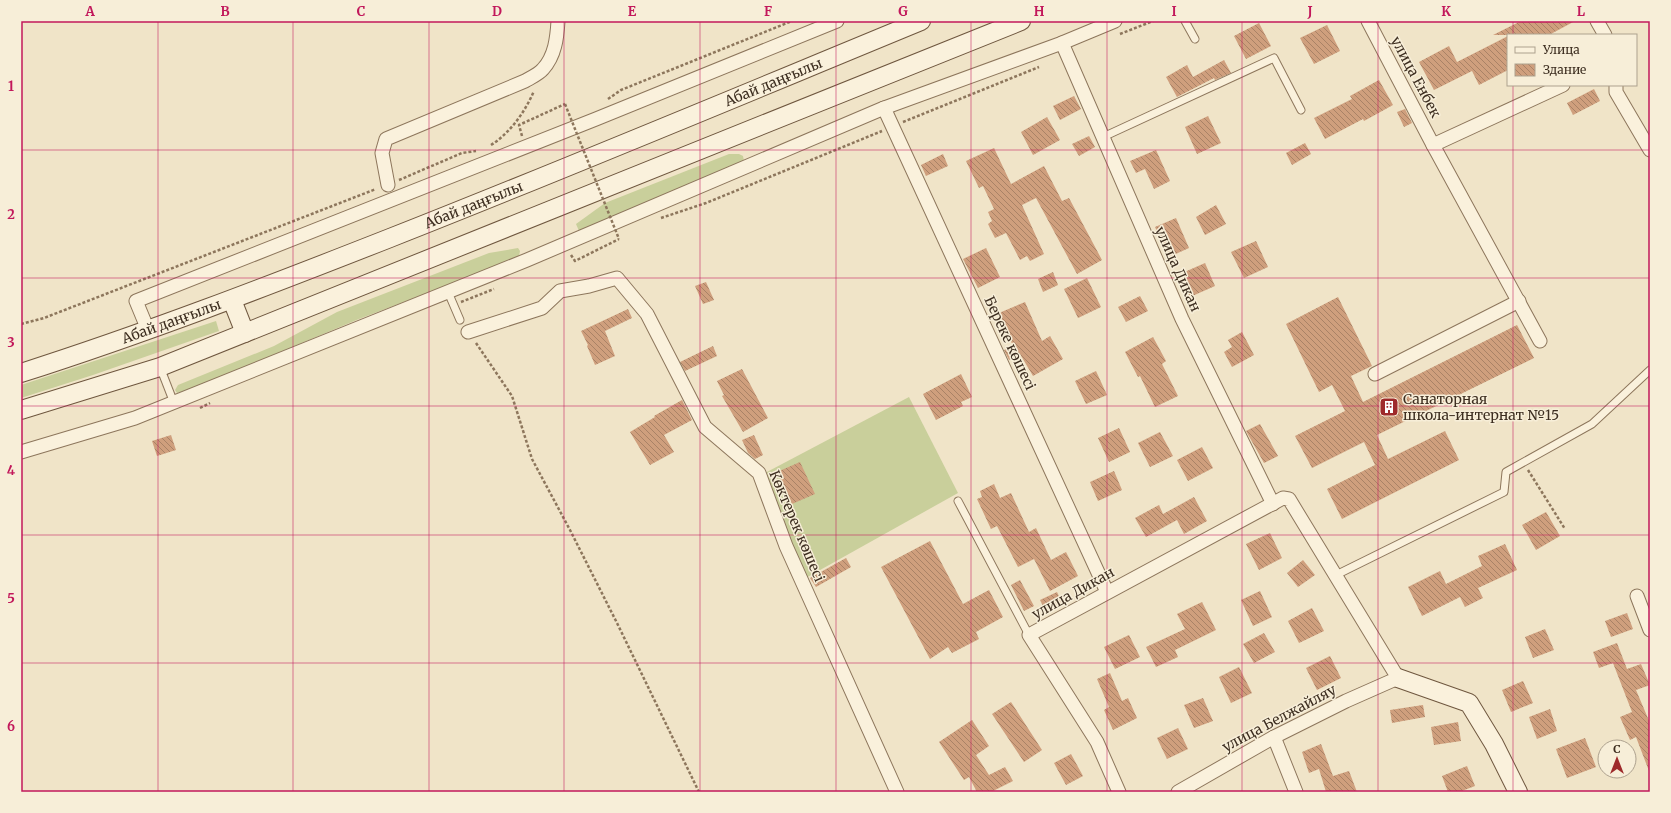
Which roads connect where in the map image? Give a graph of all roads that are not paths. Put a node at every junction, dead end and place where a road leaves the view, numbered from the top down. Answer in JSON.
{"nodes":[{"id":1,"x":558,"y":21,"type":"edge"},
{"id":2,"x":837,"y":21,"type":"edge"},
{"id":3,"x":920,"y":21,"type":"edge"},
{"id":4,"x":1021,"y":21,"type":"edge"},
{"id":5,"x":1114,"y":21,"type":"edge"},
{"id":6,"x":1185,"y":21,"type":"edge"},
{"id":7,"x":1368,"y":21,"type":"edge"},
{"id":8,"x":1597,"y":21,"type":"edge"},
{"id":9,"x":1604,"y":34,"type":"edge"},
{"id":10,"x":1195,"y":39,"type":"dead end"},
{"id":11,"x":1062,"y":43,"type":"junction"},
{"id":12,"x":1561,"y":86,"type":"edge"},
{"id":13,"x":1616,"y":86,"type":"edge"},
{"id":14,"x":884,"y":108,"type":"junction"},
{"id":15,"x":1302,"y":110,"type":"dead end"},
{"id":16,"x":1103,"y":137,"type":"junction"},
{"id":17,"x":1434,"y":147,"type":"junction"},
{"id":18,"x":1650,"y":150,"type":"edge"},
{"id":19,"x":388,"y":185,"type":"road end"},
{"id":20,"x":448,"y":292,"type":"junction"},
{"id":21,"x":232,"y":300,"type":"junction"},
{"id":22,"x":1519,"y":301,"type":"junction"},
{"id":23,"x":460,"y":320,"type":"dead end"},
{"id":24,"x":148,"y":330,"type":"junction"},
{"id":25,"x":468,"y":332,"type":"road end"},
{"id":26,"x":245,"y":333,"type":"junction"},
{"id":27,"x":1540,"y":341,"type":"dead end"},
{"id":28,"x":160,"y":367,"type":"junction"},
{"id":29,"x":1650,"y":370,"type":"edge"},
{"id":30,"x":21,"y":373,"type":"edge"},
{"id":31,"x":1375,"y":374,"type":"dead end"},
{"id":32,"x":174,"y":403,"type":"junction"},
{"id":33,"x":21,"y":410,"type":"edge"},
{"id":34,"x":21,"y":452,"type":"edge"},
{"id":35,"x":958,"y":501,"type":"dead end"},
{"id":36,"x":1273,"y":504,"type":"junction"},
{"id":37,"x":1336,"y":575,"type":"junction"},
{"id":38,"x":1107,"y":592,"type":"junction"},
{"id":39,"x":1637,"y":596,"type":"dead end"},
{"id":40,"x":1650,"y":630,"type":"edge"},
{"id":41,"x":1029,"y":635,"type":"junction"},
{"id":42,"x":1398,"y":678,"type":"junction"},
{"id":43,"x":1274,"y":737,"type":"junction"},
{"id":44,"x":897,"y":792,"type":"edge"},
{"id":45,"x":1119,"y":792,"type":"edge"},
{"id":46,"x":1178,"y":792,"type":"edge"},
{"id":47,"x":1296,"y":792,"type":"edge"},
{"id":48,"x":1518,"y":792,"type":"edge"}],
"edges":[{"from":1,"to":19,"type":"street"},
{"from":2,"to":24,"type":"street"},
{"from":3,"to":21,"type":"main road","name":"Абай даңғылы"},
{"from":4,"to":26,"type":"main road"},
{"from":5,"to":11,"type":"street"},
{"from":6,"to":10,"type":"lane"},
{"from":7,"to":17,"type":"street","name":"улица Енбек"},
{"from":8,"to":9,"type":"street"},
{"from":11,"to":14,"type":"street"},
{"from":11,"to":16,"type":"street","name":"улица Дикан"},
{"from":12,"to":17,"type":"street"},
{"from":13,"to":18,"type":"street"},
{"from":14,"to":20,"type":"street"},
{"from":14,"to":38,"type":"street","name":"Береке көшесі"},
{"from":15,"to":16,"type":"lane"},
{"from":16,"to":36,"type":"street","name":"улица Дикан"},
{"from":17,"to":22,"type":"street","name":"улица Енбек"},
{"from":20,"to":23,"type":"lane"},
{"from":20,"to":32,"type":"street"},
{"from":21,"to":24,"type":"main road","name":"Абай даңғылы"},
{"from":21,"to":26,"type":"main road"},
{"from":22,"to":27,"type":"street","name":"улица Енбек"},
{"from":22,"to":31,"type":"street"},
{"from":24,"to":30,"type":"main road","name":"Абай даңғылы"},
{"from":25,"to":44,"type":"street","name":"Көктерек көшесі"},
{"from":26,"to":28,"type":"main road"},
{"from":28,"to":32,"type":"lane"},
{"from":28,"to":33,"type":"main road"},
{"from":29,"to":37,"type":"lane"},
{"from":32,"to":34,"type":"street"},
{"from":35,"to":41,"type":"lane"},
{"from":36,"to":37,"type":"street","name":"улица Дикан"},
{"from":36,"to":38,"type":"street","name":"улица Дикан"},
{"from":37,"to":42,"type":"street","name":"улица Дикан"},
{"from":38,"to":41,"type":"street","name":"улица Дикан"},
{"from":39,"to":40,"type":"street"},
{"from":41,"to":45,"type":"street","name":"улица Дикан"},
{"from":42,"to":43,"type":"street","name":"улица Белжайляу"},
{"from":42,"to":48,"type":"main road"},
{"from":43,"to":46,"type":"street","name":"улица Белжайляу"},
{"from":43,"to":47,"type":"street"}]}
